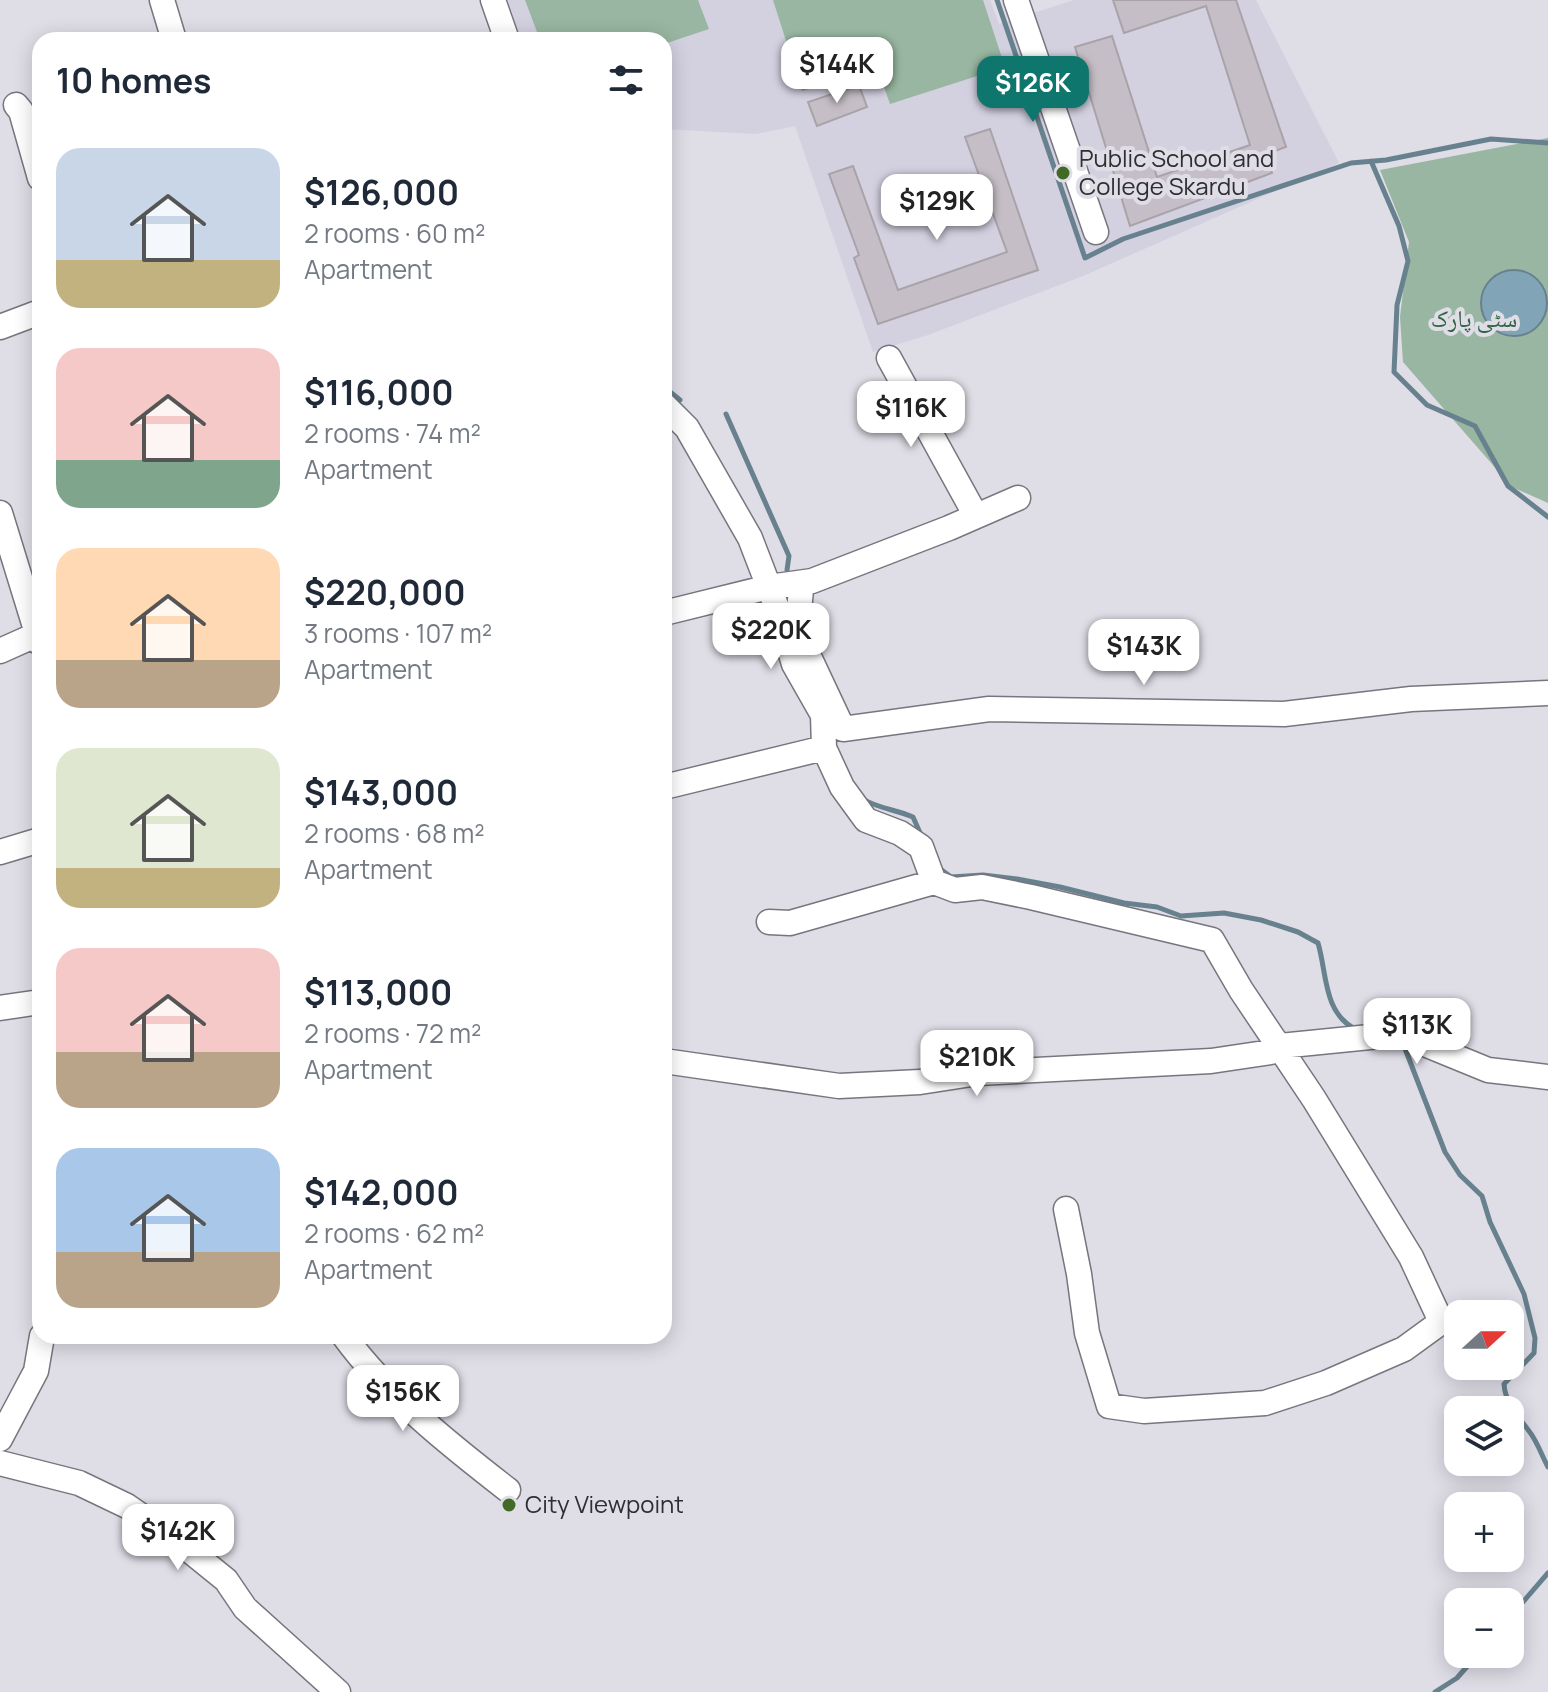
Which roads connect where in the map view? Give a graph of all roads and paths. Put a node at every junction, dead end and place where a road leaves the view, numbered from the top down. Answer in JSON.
{"nodes":[{"id":1,"x":162,"y":0,"type":"edge"},
{"id":2,"x":493,"y":0,"type":"edge"},
{"id":3,"x":1016,"y":0,"type":"edge"},
{"id":4,"x":172,"y":32,"type":"edge"},
{"id":5,"x":504,"y":32,"type":"edge"},
{"id":6,"x":16,"y":105,"type":"dead end"},
{"id":7,"x":32,"y":150,"type":"edge"},
{"id":8,"x":1096,"y":232,"type":"dead end"},
{"id":9,"x":32,"y":315,"type":"edge"},
{"id":10,"x":0,"y":327,"type":"edge"},
{"id":11,"x":889,"y":358,"type":"dead end"},
{"id":12,"x":672,"y":413,"type":"edge"},
{"id":13,"x":1018,"y":498,"type":"dead end"},
{"id":14,"x":0,"y":513,"type":"edge"},
{"id":15,"x":976,"y":516,"type":"junction"},
{"id":16,"x":30,"y":573,"type":"edge"},
{"id":17,"x":805,"y":582,"type":"junction"},
{"id":18,"x":769,"y":587,"type":"junction"},
{"id":19,"x":672,"y":611,"type":"edge"},
{"id":20,"x":32,"y":641,"type":"edge"},
{"id":21,"x":0,"y":651,"type":"edge"},
{"id":22,"x":1548,"y":693,"type":"edge"},
{"id":23,"x":824,"y":748,"type":"junction"},
{"id":24,"x":672,"y":785,"type":"edge"},
{"id":25,"x":32,"y":842,"type":"edge"},
{"id":26,"x":0,"y":852,"type":"edge"},
{"id":27,"x":934,"y":882,"type":"junction"},
{"id":28,"x":769,"y":922,"type":"dead end"},
{"id":29,"x":32,"y":1003,"type":"edge"},
{"id":30,"x":0,"y":1008,"type":"edge"},
{"id":31,"x":1280,"y":1046,"type":"junction"},
{"id":32,"x":672,"y":1062,"type":"edge"},
{"id":33,"x":1548,"y":1077,"type":"edge"},
{"id":34,"x":1066,"y":1209,"type":"dead end"},
{"id":35,"x":41,"y":1344,"type":"edge"},
{"id":36,"x":351,"y":1344,"type":"edge"},
{"id":37,"x":0,"y":1439,"type":"edge"},
{"id":38,"x":0,"y":1463,"type":"edge"},
{"id":39,"x":508,"y":1490,"type":"dead end"},
{"id":40,"x":338,"y":1692,"type":"edge"}],
"edges":[{"from":1,"to":4,"type":"street"},
{"from":2,"to":5,"type":"street"},
{"from":3,"to":8,"type":"street"},
{"from":6,"to":7,"type":"street"},
{"from":9,"to":10,"type":"street"},
{"from":11,"to":15,"type":"street"},
{"from":12,"to":18,"type":"street"},
{"from":13,"to":15,"type":"street"},
{"from":14,"to":16,"type":"street"},
{"from":15,"to":17,"type":"street"},
{"from":17,"to":18,"type":"street"},
{"from":17,"to":22,"type":"street"},
{"from":18,"to":19,"type":"street"},
{"from":18,"to":23,"type":"street"},
{"from":20,"to":21,"type":"street"},
{"from":23,"to":24,"type":"street"},
{"from":23,"to":27,"type":"street"},
{"from":25,"to":26,"type":"street"},
{"from":27,"to":28,"type":"street"},
{"from":27,"to":31,"type":"street"},
{"from":29,"to":30,"type":"street"},
{"from":31,"to":32,"type":"street"},
{"from":31,"to":33,"type":"street"},
{"from":31,"to":34,"type":"street"},
{"from":35,"to":37,"type":"street"},
{"from":36,"to":39,"type":"street"},
{"from":38,"to":40,"type":"street"}]}
